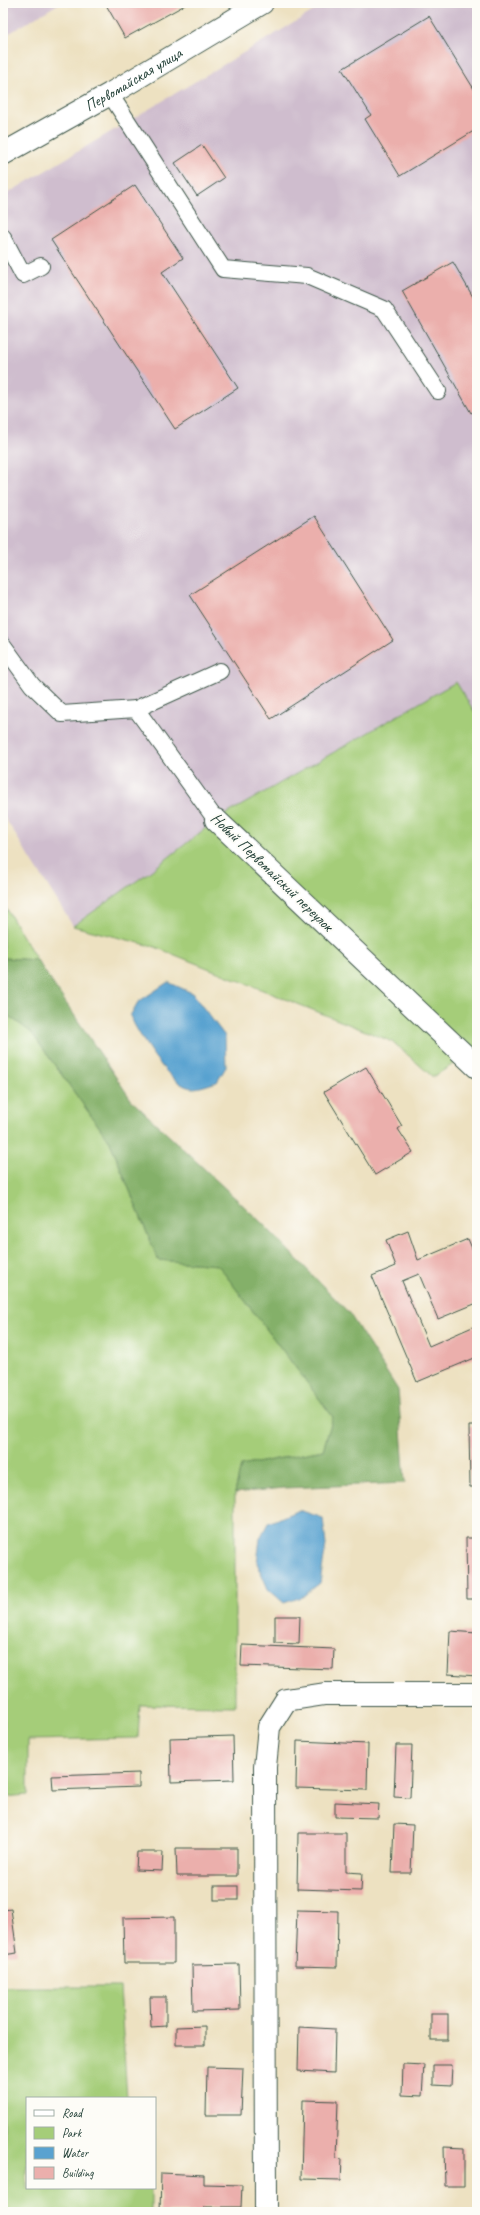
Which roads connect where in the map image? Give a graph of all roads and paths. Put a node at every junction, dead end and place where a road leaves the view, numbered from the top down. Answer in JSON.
{"nodes":[{"id":1,"x":262,"y":3,"type":"edge"},
{"id":2,"x":110,"y":94,"type":"junction"},
{"id":3,"x":3,"y":154,"type":"edge"},
{"id":4,"x":3,"y":237,"type":"edge"},
{"id":5,"x":41,"y":266,"type":"dead end"},
{"id":6,"x":438,"y":391,"type":"dead end"},
{"id":7,"x":3,"y":645,"type":"edge"},
{"id":8,"x":220,"y":671,"type":"dead end"},
{"id":9,"x":136,"y":709,"type":"junction"},
{"id":10,"x":216,"y":820,"type":"joint"},
{"id":11,"x":477,"y":1067,"type":"edge"},
{"id":12,"x":477,"y":1694,"type":"edge"},
{"id":13,"x":266,"y":2212,"type":"edge"}],
"edges":[{"from":1,"to":2,"type":"street","name":"Первомайская улица"},
{"from":2,"to":3,"type":"street","name":"Первомайская улица"},
{"from":2,"to":6,"type":"lane"},
{"from":4,"to":5,"type":"lane"},
{"from":7,"to":9,"type":"lane"},
{"from":8,"to":9,"type":"lane"},
{"from":9,"to":10,"type":"lane","name":"Новый Первомайский переулок"},
{"from":10,"to":11,"type":"street","name":"Новый Первомайский переулок"},
{"from":12,"to":13,"type":"street"}]}
